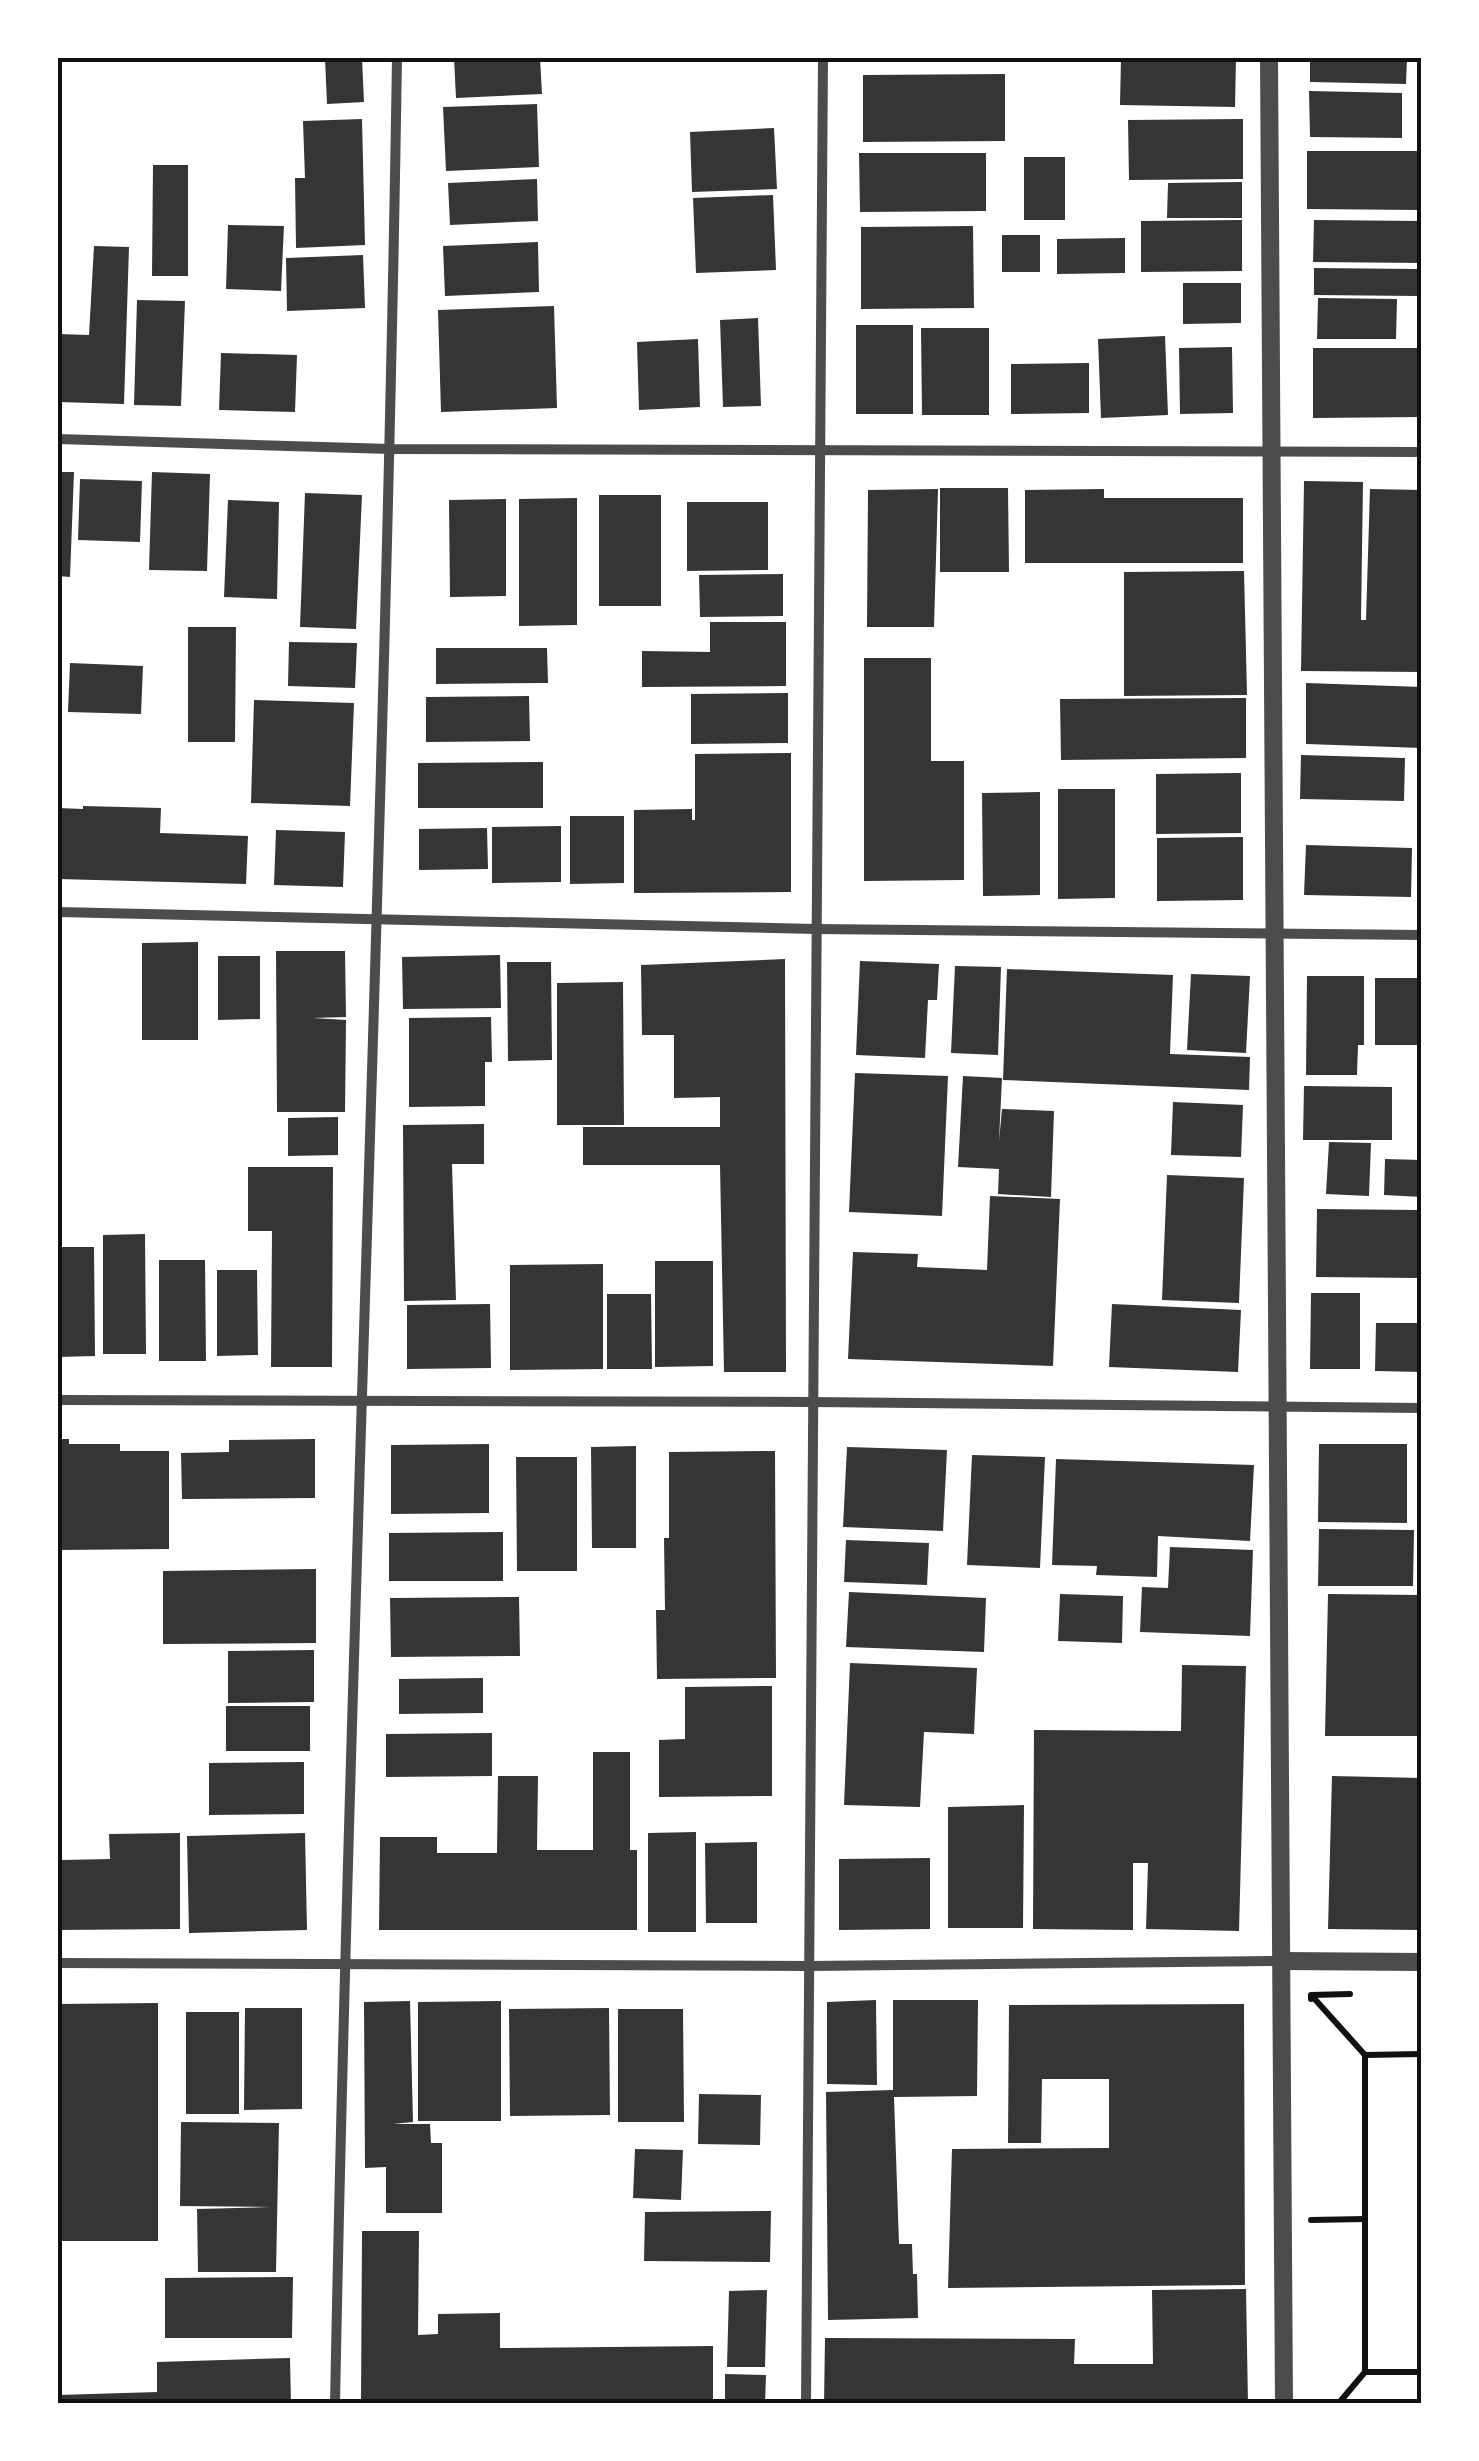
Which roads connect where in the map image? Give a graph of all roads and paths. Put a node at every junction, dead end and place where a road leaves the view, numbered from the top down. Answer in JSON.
{"nodes":[{"id":1,"x":398,"y":58,"type":"edge"},
{"id":2,"x":822,"y":58,"type":"edge"},
{"id":3,"x":1269,"y":58,"type":"edge"},
{"id":4,"x":58,"y":439,"type":"edge"},
{"id":5,"x":391,"y":449,"type":"junction"},
{"id":6,"x":820,"y":452,"type":"junction"},
{"id":7,"x":1272,"y":452,"type":"junction"},
{"id":8,"x":1422,"y":452,"type":"edge"},
{"id":9,"x":58,"y":912,"type":"edge"},
{"id":10,"x":377,"y":918,"type":"junction"},
{"id":11,"x":816,"y":929,"type":"junction"},
{"id":12,"x":1276,"y":934,"type":"junction"},
{"id":13,"x":1422,"y":936,"type":"edge"},
{"id":14,"x":58,"y":1400,"type":"edge"},
{"id":15,"x":360,"y":1401,"type":"junction"},
{"id":16,"x":812,"y":1402,"type":"junction"},
{"id":17,"x":1278,"y":1407,"type":"junction"},
{"id":18,"x":1422,"y":1408,"type":"edge"},
{"id":19,"x":1282,"y":1961,"type":"junction"},
{"id":20,"x":1422,"y":1962,"type":"edge"},
{"id":21,"x":58,"y":1964,"type":"edge"},
{"id":22,"x":344,"y":1964,"type":"junction"},
{"id":23,"x":808,"y":1966,"type":"junction"},
{"id":24,"x":1363,"y":1994,"type":"dead end"},
{"id":25,"x":1311,"y":1995,"type":"junction"},
{"id":26,"x":1311,"y":2008,"type":"dead end"},
{"id":27,"x":1422,"y":2054,"type":"edge"},
{"id":28,"x":1365,"y":2055,"type":"junction"},
{"id":29,"x":1311,"y":2207,"type":"dead end"},
{"id":30,"x":1365,"y":2218,"type":"junction"},
{"id":31,"x":1311,"y":2220,"type":"junction"},
{"id":32,"x":1283,"y":2221,"type":"junction"},
{"id":33,"x":1311,"y":2234,"type":"dead end"},
{"id":34,"x":1366,"y":2372,"type":"junction"},
{"id":35,"x":1422,"y":2372,"type":"edge"},
{"id":36,"x":335,"y":2404,"type":"edge"},
{"id":37,"x":806,"y":2404,"type":"edge"},
{"id":38,"x":1284,"y":2404,"type":"edge"},
{"id":39,"x":1338,"y":2404,"type":"edge"}],
"edges":[{"from":1,"to":5,"type":"street"},
{"from":2,"to":6,"type":"street"},
{"from":3,"to":7,"type":"street"},
{"from":4,"to":5,"type":"street"},
{"from":5,"to":6,"type":"street"},
{"from":5,"to":10,"type":"street"},
{"from":6,"to":7,"type":"street"},
{"from":6,"to":11,"type":"street"},
{"from":7,"to":8,"type":"street"},
{"from":7,"to":12,"type":"street"},
{"from":9,"to":10,"type":"street"},
{"from":10,"to":11,"type":"street"},
{"from":10,"to":15,"type":"street"},
{"from":11,"to":12,"type":"street"},
{"from":11,"to":16,"type":"street"},
{"from":12,"to":13,"type":"street"},
{"from":12,"to":17,"type":"street"},
{"from":14,"to":15,"type":"street"},
{"from":15,"to":16,"type":"street"},
{"from":15,"to":22,"type":"street"},
{"from":16,"to":17,"type":"street"},
{"from":16,"to":23,"type":"street"},
{"from":17,"to":18,"type":"street"},
{"from":17,"to":19,"type":"street"},
{"from":19,"to":20,"type":"street"},
{"from":19,"to":23,"type":"street"},
{"from":19,"to":32,"type":"street"},
{"from":21,"to":22,"type":"street"},
{"from":22,"to":23,"type":"street"},
{"from":22,"to":36,"type":"street"},
{"from":23,"to":37,"type":"street"},
{"from":24,"to":25,"type":"path"},
{"from":25,"to":26,"type":"path"},
{"from":25,"to":28,"type":"path"},
{"from":27,"to":28,"type":"path"},
{"from":28,"to":30,"type":"path"},
{"from":29,"to":31,"type":"path"},
{"from":30,"to":31,"type":"path"},
{"from":30,"to":34,"type":"path"},
{"from":31,"to":32,"type":"path"},
{"from":31,"to":33,"type":"path"},
{"from":32,"to":38,"type":"street"},
{"from":34,"to":35,"type":"path"},
{"from":34,"to":39,"type":"path"}]}
